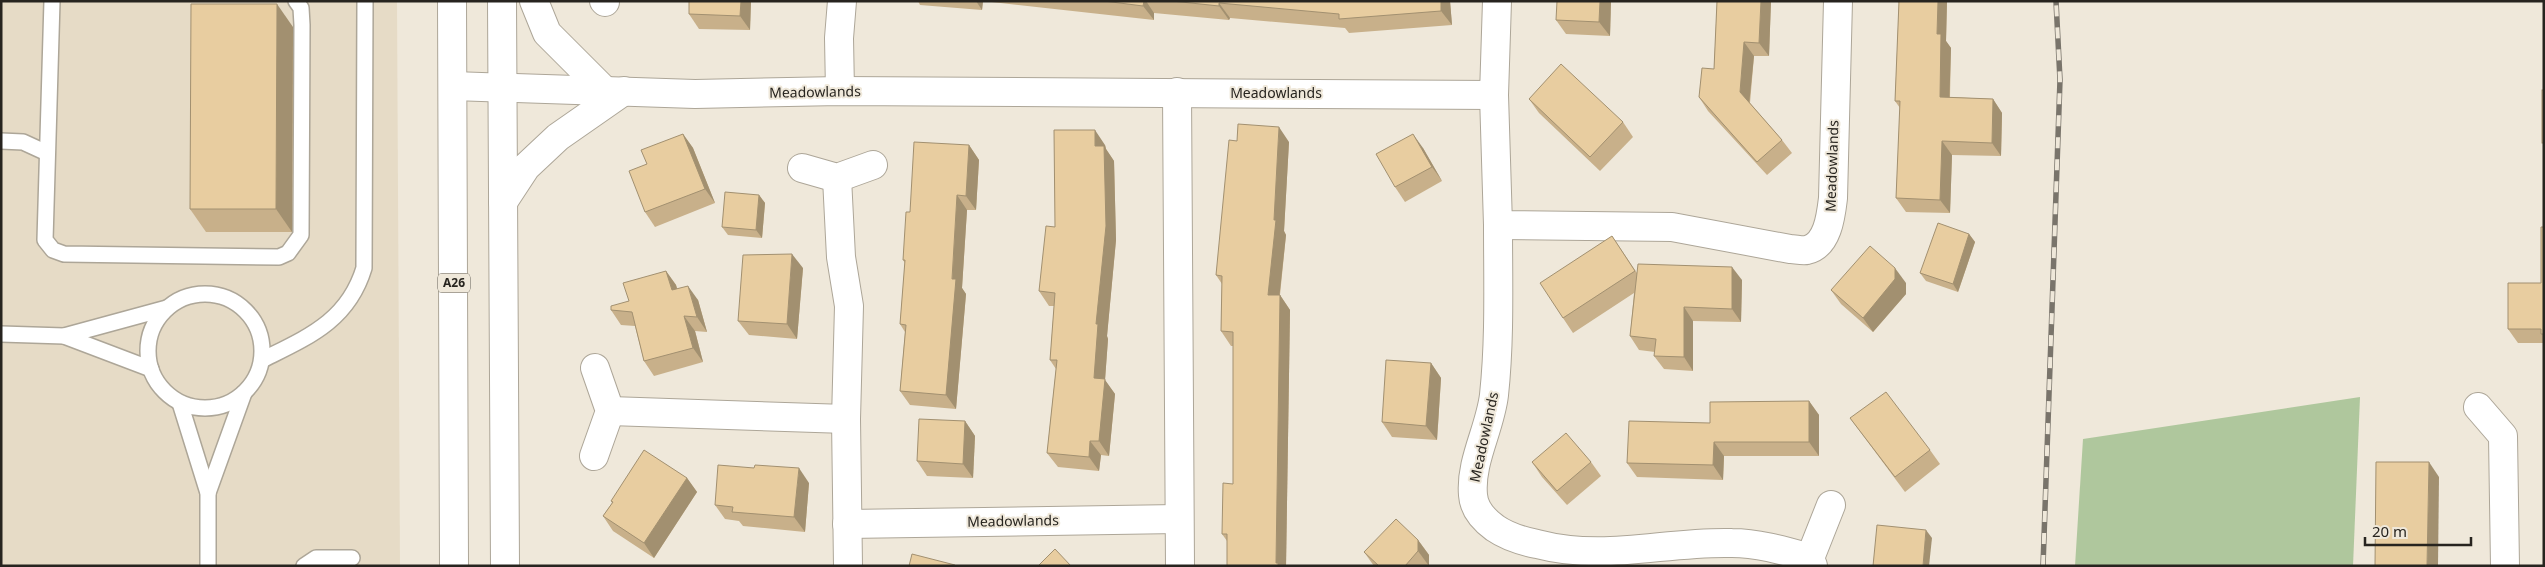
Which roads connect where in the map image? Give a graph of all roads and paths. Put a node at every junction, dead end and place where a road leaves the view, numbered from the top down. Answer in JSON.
{"nodes":[{"id":1,"x":52,"y":1,"type":"edge"},
{"id":2,"x":296,"y":1,"type":"edge"},
{"id":3,"x":365,"y":1,"type":"edge"},
{"id":4,"x":452,"y":1,"type":"edge"},
{"id":5,"x":502,"y":1,"type":"edge"},
{"id":6,"x":534,"y":1,"type":"edge"},
{"id":7,"x":842,"y":1,"type":"edge"},
{"id":8,"x":1497,"y":1,"type":"edge"},
{"id":9,"x":1838,"y":1,"type":"edge"},
{"id":10,"x":453,"y":86,"type":"junction"},
{"id":11,"x":503,"y":87,"type":"junction"},
{"id":12,"x":615,"y":91,"type":"junction"},
{"id":13,"x":840,"y":91,"type":"junction"},
{"id":14,"x":1177,"y":92,"type":"junction"},
{"id":15,"x":1494,"y":95,"type":"junction"},
{"id":16,"x":48,"y":131,"type":"junction"},
{"id":17,"x":1,"y":141,"type":"edge"},
{"id":18,"x":23,"y":142,"type":"junction"},
{"id":19,"x":47,"y":154,"type":"junction"},
{"id":20,"x":873,"y":165,"type":"dead end"},
{"id":21,"x":802,"y":168,"type":"dead end"},
{"id":22,"x":837,"y":178,"type":"junction"},
{"id":23,"x":503,"y":202,"type":"junction"},
{"id":24,"x":1498,"y":225,"type":"junction"},
{"id":25,"x":167,"y":308,"type":"junction"},
{"id":26,"x":1,"y":334,"type":"edge"},
{"id":27,"x":64,"y":336,"type":"junction"},
{"id":28,"x":262,"y":360,"type":"junction"},
{"id":29,"x":595,"y":368,"type":"dead end"},
{"id":30,"x":151,"y":369,"type":"junction"},
{"id":31,"x":244,"y":393,"type":"junction"},
{"id":32,"x":180,"y":403,"type":"junction"},
{"id":33,"x":2478,"y":407,"type":"dead end"},
{"id":34,"x":610,"y":411,"type":"junction"},
{"id":35,"x":846,"y":419,"type":"junction"},
{"id":36,"x":594,"y":456,"type":"dead end"},
{"id":37,"x":208,"y":493,"type":"junction"},
{"id":38,"x":1831,"y":505,"type":"dead end"},
{"id":39,"x":1178,"y":519,"type":"junction"},
{"id":40,"x":847,"y":524,"type":"junction"},
{"id":41,"x":352,"y":558,"type":"dead end"},
{"id":42,"x":1811,"y":562,"type":"edge"},
{"id":43,"x":208,"y":566,"type":"edge"},
{"id":44,"x":304,"y":566,"type":"edge"},
{"id":45,"x":454,"y":566,"type":"edge"},
{"id":46,"x":505,"y":566,"type":"edge"},
{"id":47,"x":848,"y":566,"type":"edge"},
{"id":48,"x":1180,"y":566,"type":"edge"},
{"id":49,"x":2505,"y":566,"type":"edge"}],
"edges":[{"from":1,"to":16,"type":"lane"},
{"from":2,"to":19,"type":"lane"},
{"from":3,"to":28,"type":"lane"},
{"from":4,"to":10,"type":"main road","number":"A26"},
{"from":5,"to":11,"type":"main road"},
{"from":6,"to":12,"type":"main road"},
{"from":7,"to":13,"type":"main road"},
{"from":8,"to":15,"type":"main road","name":"Meadowlands"},
{"from":9,"to":24,"type":"main road","name":"Meadowlands"},
{"from":10,"to":11,"type":"main road","name":"Meadowlands"},
{"from":10,"to":45,"type":"main road","number":"A26"},
{"from":11,"to":12,"type":"main road","name":"Meadowlands"},
{"from":11,"to":23,"type":"main road"},
{"from":12,"to":13,"type":"main road","name":"Meadowlands"},
{"from":12,"to":23,"type":"main road"},
{"from":13,"to":14,"type":"main road","name":"Meadowlands"},
{"from":14,"to":15,"type":"main road","name":"Meadowlands"},
{"from":14,"to":39,"type":"main road"},
{"from":15,"to":24,"type":"main road","name":"Meadowlands"},
{"from":16,"to":18,"type":"lane"},
{"from":16,"to":19,"type":"lane"},
{"from":17,"to":18,"type":"lane"},
{"from":18,"to":19,"type":"lane"},
{"from":20,"to":22,"type":"main road"},
{"from":21,"to":22,"type":"main road"},
{"from":22,"to":35,"type":"main road"},
{"from":23,"to":46,"type":"main road"},
{"from":24,"to":42,"type":"main road","name":"Meadowlands"},
{"from":25,"to":27,"type":"lane"},
{"from":25,"to":28,"type":"lane"},
{"from":25,"to":30,"type":"lane"},
{"from":26,"to":27,"type":"lane"},
{"from":27,"to":30,"type":"lane"},
{"from":28,"to":31,"type":"lane"},
{"from":29,"to":34,"type":"main road"},
{"from":30,"to":32,"type":"lane"},
{"from":31,"to":32,"type":"lane"},
{"from":31,"to":37,"type":"lane"},
{"from":32,"to":37,"type":"lane"},
{"from":33,"to":49,"type":"main road"},
{"from":34,"to":35,"type":"main road"},
{"from":34,"to":36,"type":"main road"},
{"from":35,"to":40,"type":"main road"},
{"from":37,"to":43,"type":"lane"},
{"from":38,"to":42,"type":"main road","name":"Meadowlands"},
{"from":39,"to":40,"type":"main road","name":"Meadowlands"},
{"from":39,"to":48,"type":"main road"},
{"from":40,"to":47,"type":"main road"},
{"from":41,"to":44,"type":"lane"}]}
